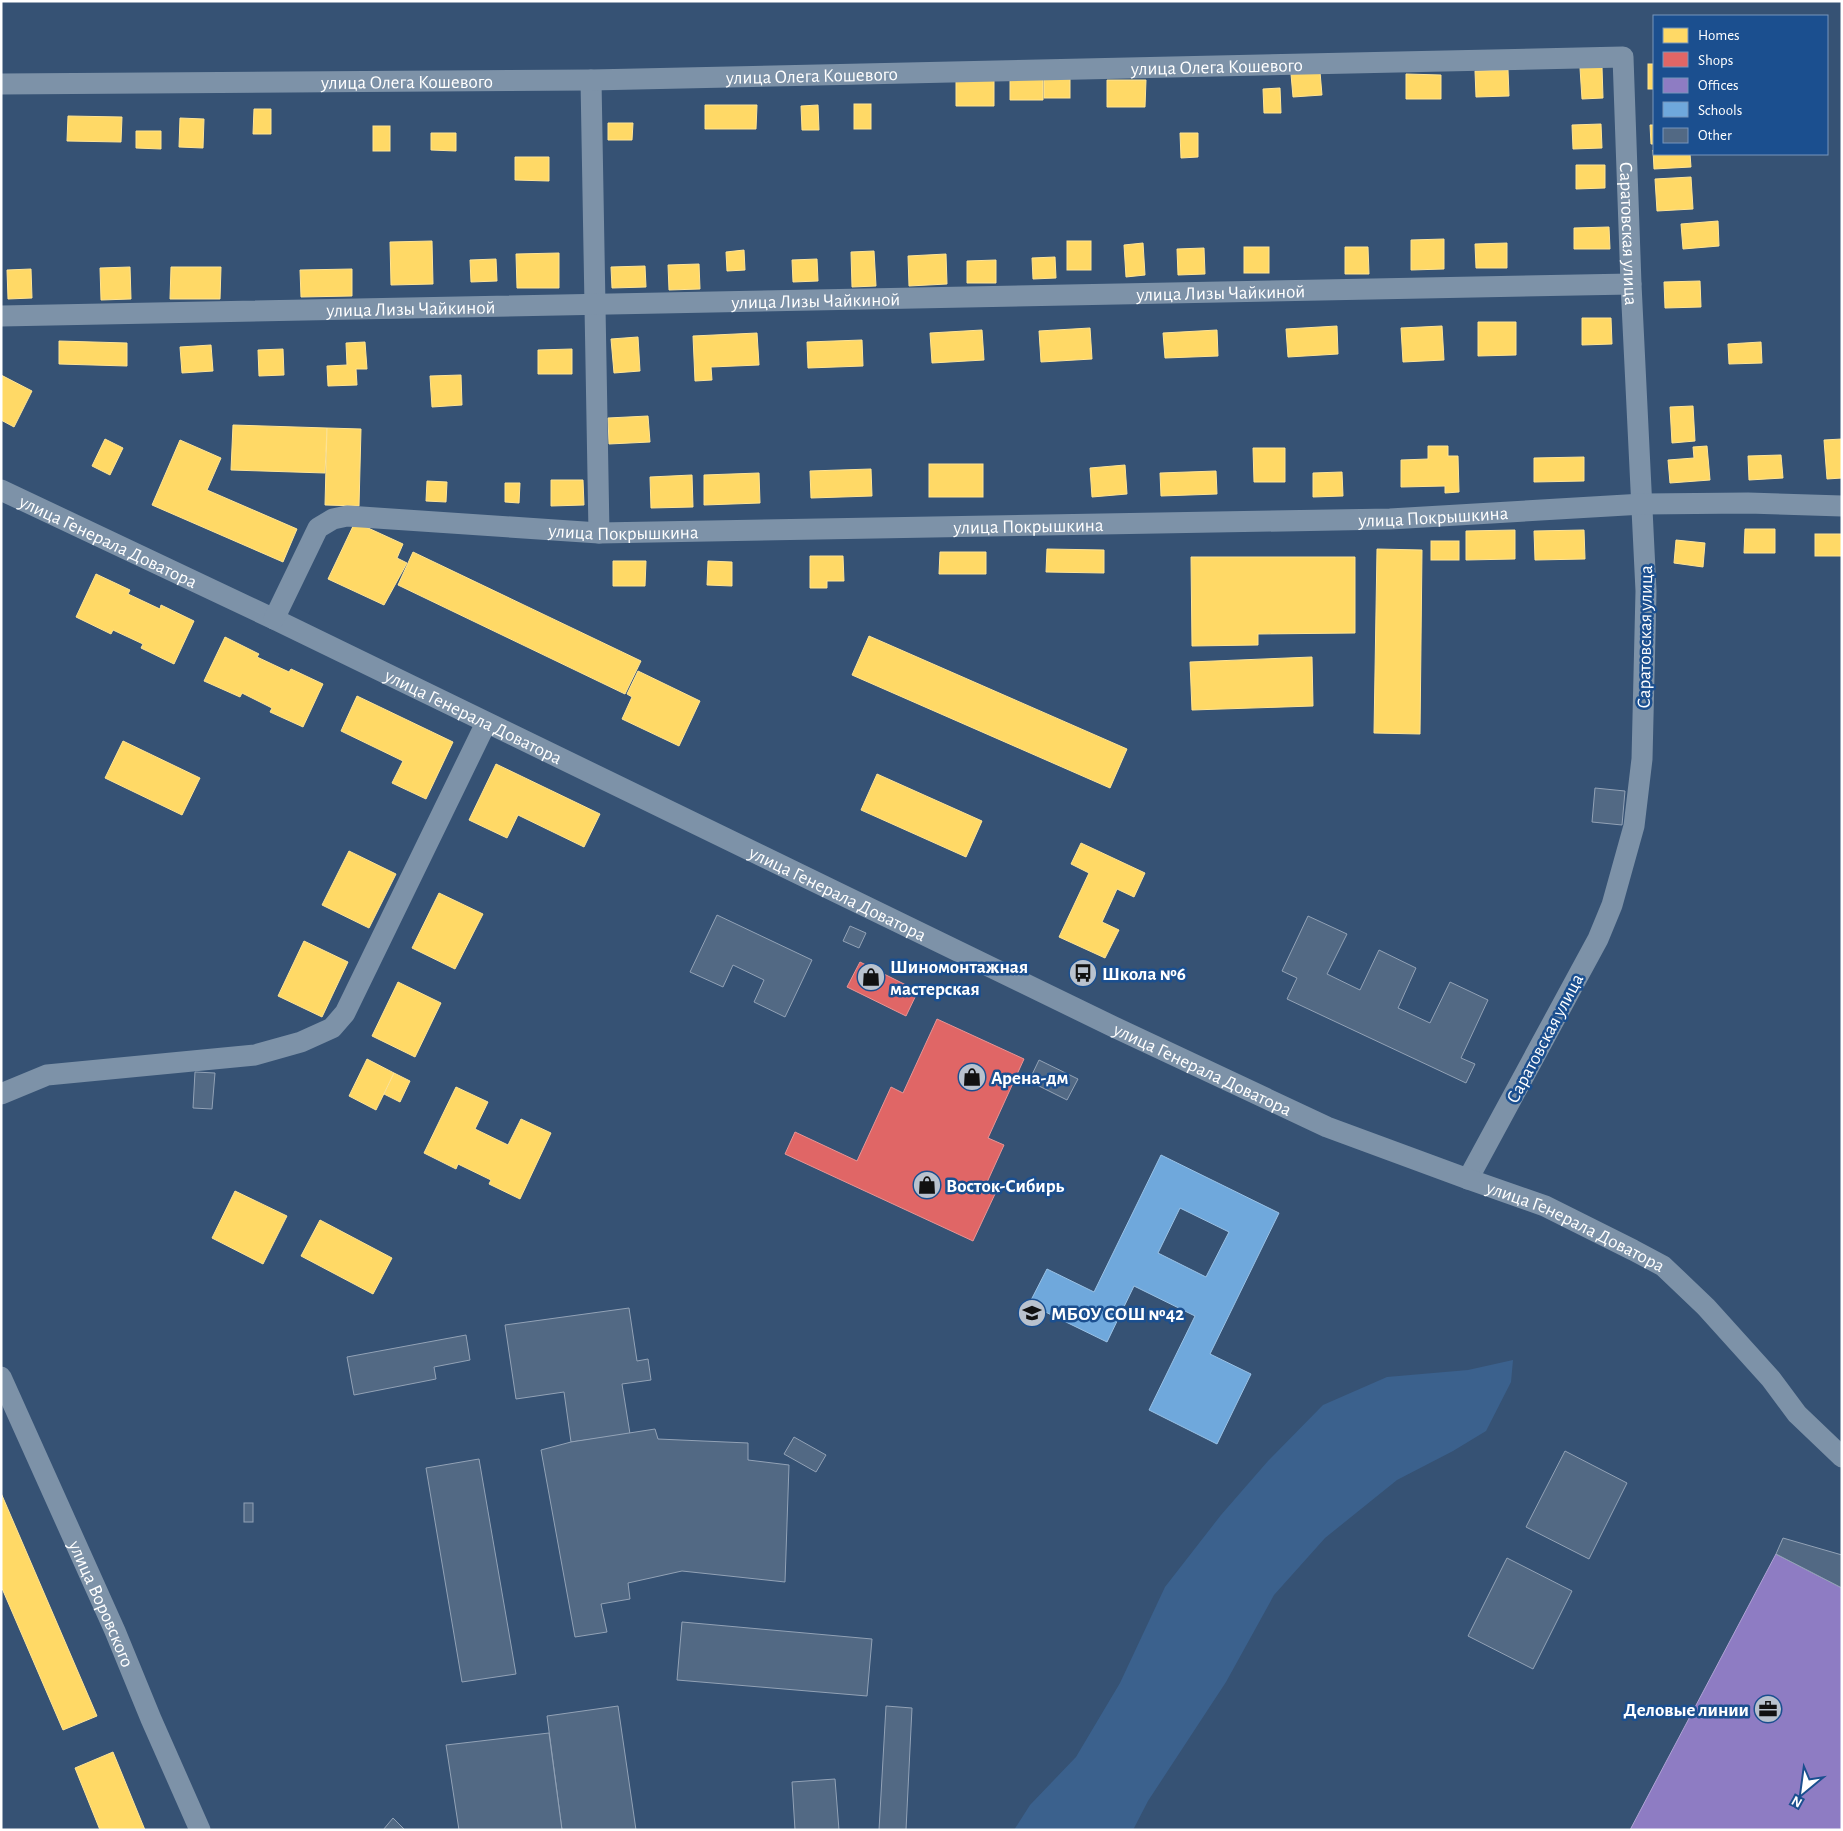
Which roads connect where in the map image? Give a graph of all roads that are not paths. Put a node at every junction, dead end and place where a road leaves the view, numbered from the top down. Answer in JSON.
{"nodes":[{"id":1,"x":1623,"y":57,"type":"joint"},
{"id":2,"x":591,"y":80,"type":"junction"},
{"id":3,"x":1,"y":84,"type":"edge"},
{"id":4,"x":1631,"y":284,"type":"junction"},
{"id":5,"x":596,"y":305,"type":"junction"},
{"id":6,"x":1,"y":316,"type":"edge"},
{"id":7,"x":1,"y":490,"type":"edge"},
{"id":8,"x":1643,"y":504,"type":"junction"},
{"id":9,"x":1842,"y":506,"type":"edge"},
{"id":10,"x":599,"y":532,"type":"junction"},
{"id":11,"x":274,"y":619,"type":"junction"},
{"id":12,"x":486,"y":722,"type":"junction"},
{"id":13,"x":1,"y":1094,"type":"edge"},
{"id":14,"x":1468,"y":1179,"type":"junction"},
{"id":15,"x":1,"y":1377,"type":"edge"},
{"id":16,"x":1842,"y":1457,"type":"edge"},
{"id":17,"x":200,"y":1830,"type":"edge"}],
"edges":[{"from":1,"to":2,"type":"street","name":"улица Олега Кошевого"},
{"from":1,"to":4,"type":"street","name":"Саратовская улица"},
{"from":2,"to":3,"type":"street","name":"улица Олега Кошевого"},
{"from":2,"to":5,"type":"street"},
{"from":4,"to":5,"type":"street","name":"улица Лизы Чайкиной"},
{"from":4,"to":8,"type":"street","name":"Саратовская улица"},
{"from":5,"to":6,"type":"street","name":"улица Лизы Чайкиной"},
{"from":5,"to":10,"type":"street"},
{"from":7,"to":11,"type":"street","name":"улица Генерала Доватора"},
{"from":8,"to":9,"type":"street","name":"улица Покрышкина"},
{"from":8,"to":10,"type":"street","name":"улица Покрышкина"},
{"from":8,"to":14,"type":"street","name":"Саратовская улица"},
{"from":10,"to":11,"type":"street","name":"улица Покрышкина"},
{"from":11,"to":12,"type":"street","name":"улица Генерала Доватора"},
{"from":12,"to":13,"type":"street"},
{"from":12,"to":14,"type":"street","name":"улица Генерала Доватора"},
{"from":14,"to":16,"type":"street","name":"улица Генерала Доватора"},
{"from":15,"to":17,"type":"street","name":"улица Воровского"}]}
